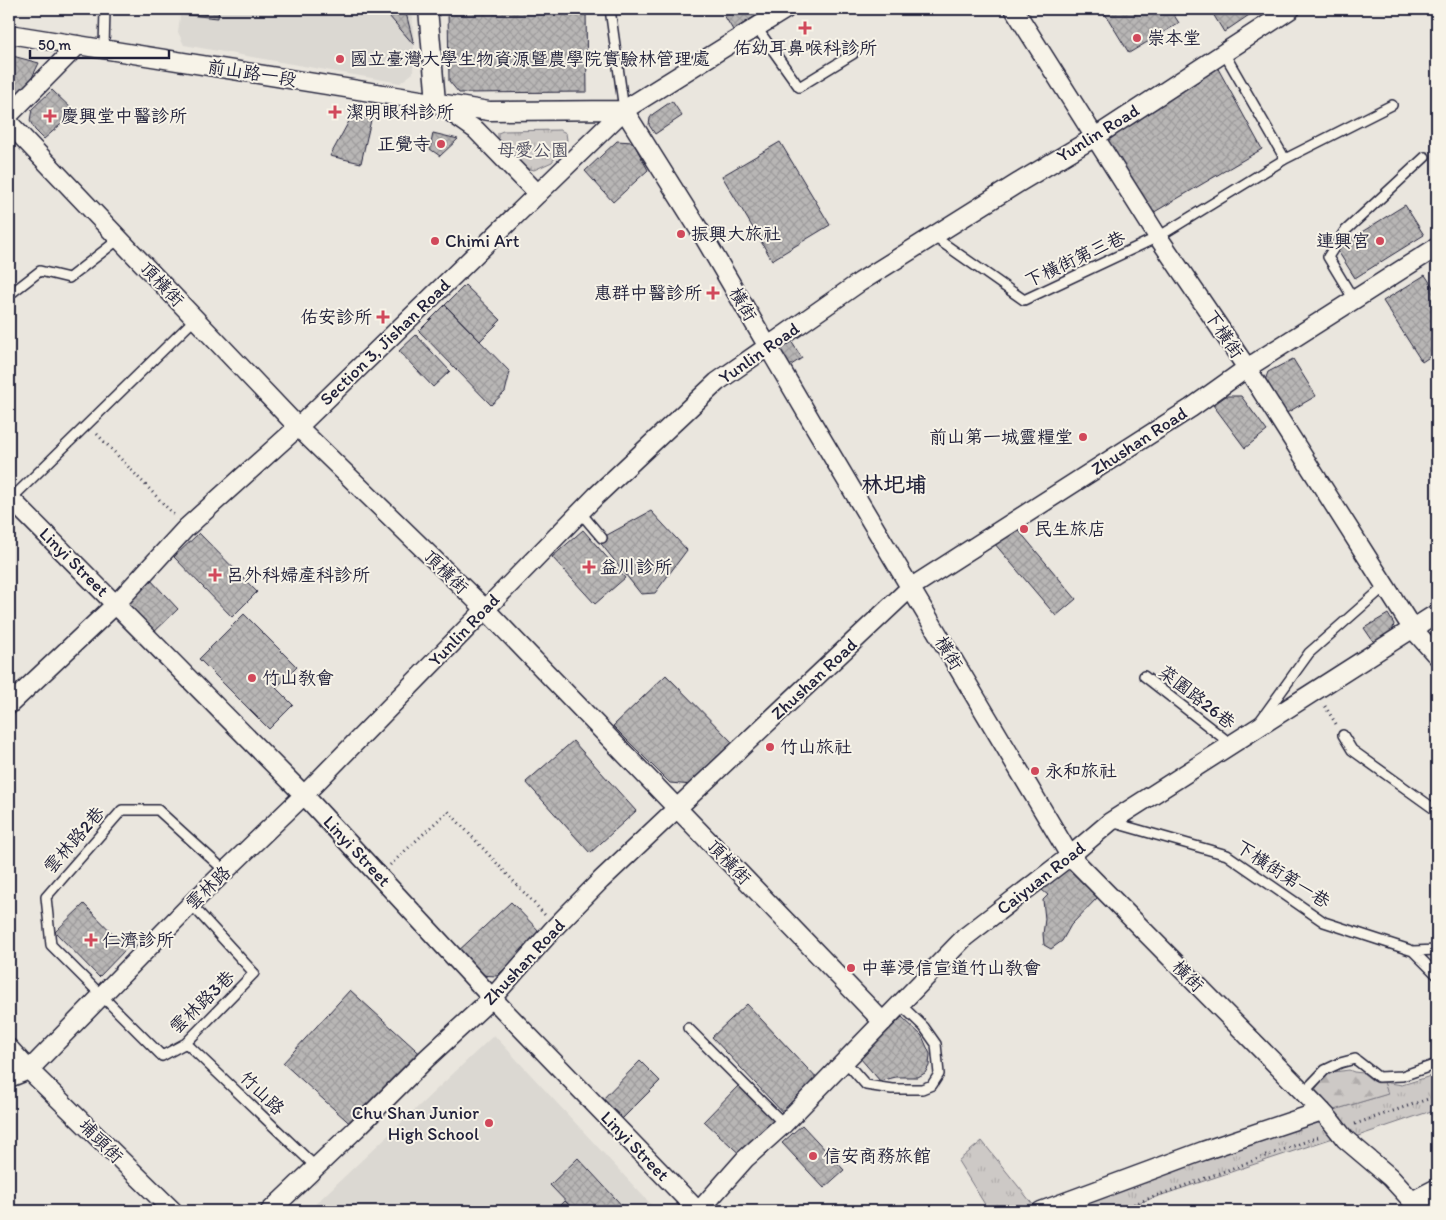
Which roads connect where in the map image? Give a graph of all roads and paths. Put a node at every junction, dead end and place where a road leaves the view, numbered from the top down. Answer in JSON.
{"nodes":[{"id":1,"x":105,"y":9,"type":"edge"},
{"id":2,"x":428,"y":9,"type":"edge"},
{"id":3,"x":610,"y":9,"type":"edge"},
{"id":4,"x":786,"y":9,"type":"edge"},
{"id":5,"x":1014,"y":9,"type":"edge"},
{"id":6,"x":1291,"y":9,"type":"edge"},
{"id":7,"x":757,"y":28,"type":"junction"},
{"id":8,"x":9,"y":34,"type":"edge"},
{"id":9,"x":78,"y":45,"type":"junction"},
{"id":10,"x":104,"y":49,"type":"junction"},
{"id":11,"x":1224,"y":53,"type":"junction"},
{"id":12,"x":853,"y":54,"type":"dead end"},
{"id":13,"x":436,"y":102,"type":"junction"},
{"id":14,"x":1392,"y":105,"type":"dead end"},
{"id":15,"x":624,"y":110,"type":"junction"},
{"id":16,"x":9,"y":115,"type":"edge"},
{"id":17,"x":9,"y":123,"type":"edge"},
{"id":18,"x":1094,"y":138,"type":"junction"},
{"id":19,"x":1425,"y":157,"type":"dead end"},
{"id":20,"x":1285,"y":159,"type":"junction"},
{"id":21,"x":538,"y":194,"type":"junction"},
{"id":22,"x":933,"y":236,"type":"junction"},
{"id":23,"x":1158,"y":238,"type":"junction"},
{"id":24,"x":120,"y":239,"type":"junction"},
{"id":25,"x":1437,"y":247,"type":"edge"},
{"id":26,"x":9,"y":295,"type":"edge"},
{"id":27,"x":1354,"y":300,"type":"junction"},
{"id":28,"x":195,"y":319,"type":"junction"},
{"id":29,"x":768,"y":346,"type":"junction"},
{"id":30,"x":1247,"y":368,"type":"junction"},
{"id":31,"x":88,"y":424,"type":"junction"},
{"id":32,"x":298,"y":427,"type":"junction"},
{"id":33,"x":10,"y":498,"type":"edge"},
{"id":34,"x":580,"y":512,"type":"junction"},
{"id":35,"x":186,"y":528,"type":"junction"},
{"id":36,"x":602,"y":538,"type":"dead end"},
{"id":37,"x":1385,"y":586,"type":"junction"},
{"id":38,"x":910,"y":588,"type":"junction"},
{"id":39,"x":116,"y":604,"type":"junction"},
{"id":40,"x":485,"y":609,"type":"junction"},
{"id":41,"x":1437,"y":613,"type":"edge"},
{"id":42,"x":1412,"y":628,"type":"junction"},
{"id":43,"x":1437,"y":656,"type":"edge"},
{"id":44,"x":1144,"y":676,"type":"dead end"},
{"id":45,"x":1314,"y":690,"type":"junction"},
{"id":46,"x":9,"y":705,"type":"edge"},
{"id":47,"x":1254,"y":729,"type":"junction"},
{"id":48,"x":1343,"y":735,"type":"joint"},
{"id":49,"x":1231,"y":744,"type":"junction"},
{"id":50,"x":304,"y":795,"type":"junction"},
{"id":51,"x":678,"y":809,"type":"junction"},
{"id":52,"x":1437,"y":811,"type":"edge"},
{"id":53,"x":1110,"y":822,"type":"junction"},
{"id":54,"x":1070,"y":856,"type":"junction"},
{"id":55,"x":225,"y":871,"type":"junction"},
{"id":56,"x":379,"y":875,"type":"junction"},
{"id":57,"x":191,"y":904,"type":"junction"},
{"id":58,"x":556,"y":926,"type":"junction"},
{"id":59,"x":1437,"y":950,"type":"edge"},
{"id":60,"x":1413,"y":951,"type":"junction"},
{"id":61,"x":1437,"y":975,"type":"edge"},
{"id":62,"x":102,"y":996,"type":"junction"},
{"id":63,"x":492,"y":998,"type":"junction"},
{"id":64,"x":900,"y":1004,"type":"junction"},
{"id":65,"x":883,"y":1022,"type":"junction"},
{"id":66,"x":688,"y":1028,"type":"dead end"},
{"id":67,"x":186,"y":1043,"type":"junction"},
{"id":68,"x":9,"y":1048,"type":"edge"},
{"id":69,"x":846,"y":1061,"type":"junction"},
{"id":70,"x":1437,"y":1064,"type":"edge"},
{"id":71,"x":29,"y":1070,"type":"junction"},
{"id":72,"x":9,"y":1078,"type":"edge"},
{"id":73,"x":1303,"y":1093,"type":"junction"},
{"id":74,"x":1437,"y":1096,"type":"edge"},
{"id":75,"x":1322,"y":1111,"type":"junction"},
{"id":76,"x":784,"y":1124,"type":"junction"},
{"id":77,"x":1342,"y":1135,"type":"junction"},
{"id":78,"x":316,"y":1167,"type":"junction"},
{"id":79,"x":1437,"y":1188,"type":"edge"},
{"id":80,"x":1412,"y":1201,"type":"junction"},
{"id":81,"x":173,"y":1211,"type":"edge"},
{"id":82,"x":270,"y":1211,"type":"edge"},
{"id":83,"x":699,"y":1211,"type":"edge"},
{"id":84,"x":1041,"y":1211,"type":"edge"},
{"id":85,"x":1114,"y":1211,"type":"edge"},
{"id":86,"x":1437,"y":1211,"type":"edge"}],
"edges":[{"from":1,"to":10,"type":"lane"},
{"from":2,"to":13,"type":"street"},
{"from":3,"to":15,"type":"lane"},
{"from":4,"to":7,"type":"street","name":"Section 3, Jishan Road"},
{"from":5,"to":18,"type":"street","name":"下橫街"},
{"from":6,"to":11,"type":"street","name":"Yunlin Road"},
{"from":7,"to":12,"type":"lane"},
{"from":7,"to":15,"type":"street","name":"Section 3, Jishan Road"},
{"from":8,"to":9,"type":"street","name":"前山路一段"},
{"from":9,"to":10,"type":"street","name":"前山路一段"},
{"from":9,"to":16,"type":"street"},
{"from":10,"to":13,"type":"street","name":"前山路一段"},
{"from":11,"to":18,"type":"street","name":"Yunlin Road"},
{"from":11,"to":20,"type":"lane"},
{"from":13,"to":15,"type":"street","name":"前山路一段"},
{"from":13,"to":21,"type":"street","name":"前山路一段"},
{"from":14,"to":20,"type":"lane"},
{"from":15,"to":21,"type":"street","name":"Section 3, Jishan Road"},
{"from":15,"to":29,"type":"street","name":"橫街"},
{"from":17,"to":24,"type":"street","name":"頂橫街"},
{"from":18,"to":22,"type":"street","name":"Yunlin Road"},
{"from":18,"to":23,"type":"street","name":"下橫街"},
{"from":19,"to":27,"type":"lane"},
{"from":20,"to":23,"type":"lane"},
{"from":21,"to":32,"type":"street","name":"Section 3, Jishan Road"},
{"from":22,"to":23,"type":"lane","name":"下橫街第三巷"},
{"from":22,"to":29,"type":"street","name":"Yunlin Road"},
{"from":23,"to":30,"type":"street","name":"下橫街"},
{"from":24,"to":26,"type":"lane"},
{"from":24,"to":28,"type":"street","name":"頂橫街"},
{"from":25,"to":27,"type":"street","name":"Zhushan Road"},
{"from":27,"to":30,"type":"street","name":"Zhushan Road"},
{"from":28,"to":31,"type":"lane"},
{"from":28,"to":32,"type":"street","name":"頂橫街"},
{"from":29,"to":34,"type":"street","name":"Yunlin Road"},
{"from":29,"to":38,"type":"street","name":"橫街"},
{"from":30,"to":37,"type":"street","name":"下橫街"},
{"from":30,"to":38,"type":"street","name":"Zhushan Road"},
{"from":31,"to":33,"type":"lane"},
{"from":31,"to":35,"type":"path"},
{"from":32,"to":35,"type":"street","name":"Section 3, Jishan Road"},
{"from":32,"to":40,"type":"street","name":"頂橫街"},
{"from":33,"to":39,"type":"street","name":"Linyi Street"},
{"from":34,"to":36,"type":"lane"},
{"from":34,"to":40,"type":"street","name":"Yunlin Road"},
{"from":35,"to":39,"type":"street","name":"Section 3, Jishan Road"},
{"from":37,"to":42,"type":"street","name":"下橫街"},
{"from":37,"to":47,"type":"lane"},
{"from":38,"to":51,"type":"street","name":"Zhushan Road"},
{"from":38,"to":54,"type":"street","name":"橫街"},
{"from":39,"to":46,"type":"street","name":"Section 3, Jishan Road"},
{"from":39,"to":50,"type":"street","name":"Linyi Street"},
{"from":40,"to":50,"type":"street","name":"Yunlin Road"},
{"from":40,"to":51,"type":"street","name":"頂橫街"},
{"from":41,"to":42,"type":"street","name":"Caiyuan Road"},
{"from":42,"to":43,"type":"street","name":"下橫街"},
{"from":42,"to":45,"type":"street","name":"Caiyuan Road"},
{"from":44,"to":49,"type":"lane","name":"菜園路26巷"},
{"from":45,"to":47,"type":"street","name":"Caiyuan Road"},
{"from":45,"to":48,"type":"path"},
{"from":47,"to":49,"type":"street","name":"Caiyuan Road"},
{"from":48,"to":52,"type":"lane"},
{"from":49,"to":53,"type":"street","name":"Caiyuan Road"},
{"from":50,"to":55,"type":"street","name":"雲林路"},
{"from":50,"to":56,"type":"street","name":"Linyi Street"},
{"from":51,"to":58,"type":"street","name":"Zhushan Road"},
{"from":51,"to":65,"type":"street","name":"頂橫街"},
{"from":53,"to":54,"type":"street","name":"Caiyuan Road"},
{"from":53,"to":60,"type":"lane","name":"下橫街第一巷"},
{"from":54,"to":64,"type":"street","name":"Caiyuan Road"},
{"from":54,"to":73,"type":"street","name":"橫街"},
{"from":55,"to":57,"type":"street","name":"雲林路"},
{"from":55,"to":62,"type":"lane","name":"雲林路2巷"},
{"from":56,"to":58,"type":"path"},
{"from":56,"to":63,"type":"street","name":"Linyi Street"},
{"from":57,"to":62,"type":"street","name":"雲林路"},
{"from":57,"to":67,"type":"lane","name":"雲林路3巷"},
{"from":58,"to":63,"type":"street","name":"Zhushan Road"},
{"from":59,"to":60,"type":"lane","name":"下橫街第一巷"},
{"from":60,"to":61,"type":"lane"},
{"from":62,"to":67,"type":"lane","name":"雲林路3巷"},
{"from":62,"to":71,"type":"street","name":"雲林路"},
{"from":63,"to":78,"type":"street","name":"Zhushan Road"},
{"from":63,"to":83,"type":"street","name":"Linyi Street"},
{"from":64,"to":65,"type":"street","name":"Caiyuan Road"},
{"from":64,"to":69,"type":"lane"},
{"from":65,"to":69,"type":"street","name":"Caiyuan Road"},
{"from":66,"to":76,"type":"lane"},
{"from":67,"to":78,"type":"lane","name":"竹山路"},
{"from":68,"to":71,"type":"street","name":"埔頭街"},
{"from":69,"to":76,"type":"street","name":"Caiyuan Road"},
{"from":70,"to":73,"type":"lane"},
{"from":71,"to":72,"type":"street"},
{"from":71,"to":81,"type":"street","name":"埔頭街"},
{"from":73,"to":75,"type":"street","name":"橫街"},
{"from":74,"to":77,"type":"path"},
{"from":75,"to":77,"type":"street","name":"橫街"},
{"from":75,"to":84,"type":"street"},
{"from":76,"to":83,"type":"street","name":"Caiyuan Road"},
{"from":77,"to":80,"type":"street","name":"橫街"},
{"from":77,"to":85,"type":"path"},
{"from":78,"to":82,"type":"street","name":"Zhushan Road"},
{"from":79,"to":80,"type":"street"},
{"from":80,"to":86,"type":"street"}]}
